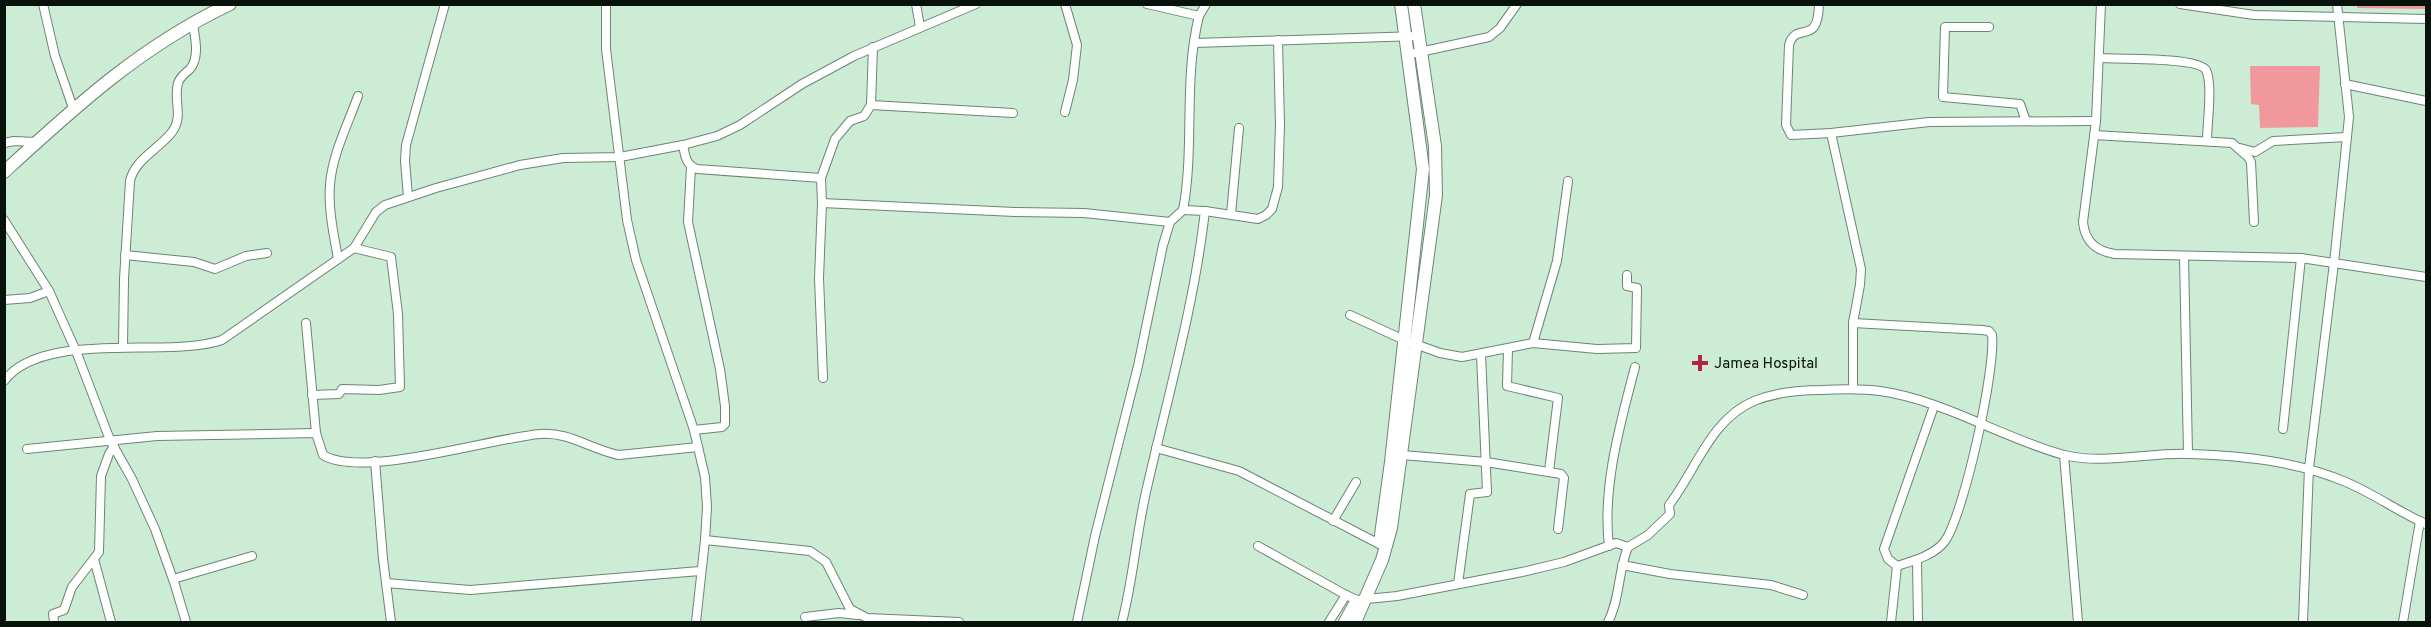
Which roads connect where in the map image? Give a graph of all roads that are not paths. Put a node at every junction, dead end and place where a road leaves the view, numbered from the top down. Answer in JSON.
{"nodes":[{"id":1,"x":43,"y":4,"type":"edge"},
{"id":2,"x":445,"y":4,"type":"edge"},
{"id":3,"x":606,"y":4,"type":"edge"},
{"id":4,"x":916,"y":4,"type":"edge"},
{"id":5,"x":976,"y":4,"type":"edge"},
{"id":6,"x":1065,"y":4,"type":"edge"},
{"id":7,"x":1147,"y":4,"type":"edge"},
{"id":8,"x":1206,"y":4,"type":"edge"},
{"id":9,"x":1401,"y":4,"type":"edge"},
{"id":10,"x":1414,"y":4,"type":"edge"},
{"id":11,"x":1517,"y":4,"type":"edge"},
{"id":12,"x":1819,"y":4,"type":"edge"},
{"id":13,"x":2101,"y":4,"type":"edge"},
{"id":14,"x":2180,"y":4,"type":"edge"},
{"id":15,"x":2337,"y":4,"type":"edge"},
{"id":16,"x":228,"y":5,"type":"edge"},
{"id":17,"x":1199,"y":16,"type":"junction"},
{"id":18,"x":2339,"y":17,"type":"junction"},
{"id":19,"x":2427,"y":19,"type":"edge"},
{"id":20,"x":193,"y":24,"type":"junction"},
{"id":21,"x":920,"y":27,"type":"junction"},
{"id":22,"x":1989,"y":27,"type":"dead end"},
{"id":23,"x":1418,"y":36,"type":"junction"},
{"id":24,"x":1405,"y":37,"type":"junction"},
{"id":25,"x":1278,"y":40,"type":"junction"},
{"id":26,"x":1195,"y":44,"type":"junction"},
{"id":27,"x":873,"y":47,"type":"junction"},
{"id":28,"x":1421,"y":53,"type":"junction"},
{"id":29,"x":1406,"y":55,"type":"junction"},
{"id":30,"x":2100,"y":58,"type":"junction"},
{"id":31,"x":2345,"y":84,"type":"junction"},
{"id":32,"x":358,"y":96,"type":"dead end"},
{"id":33,"x":2427,"y":101,"type":"edge"},
{"id":34,"x":871,"y":105,"type":"junction"},
{"id":35,"x":72,"y":108,"type":"junction"},
{"id":36,"x":1065,"y":112,"type":"dead end"},
{"id":37,"x":1013,"y":113,"type":"dead end"},
{"id":38,"x":2026,"y":121,"type":"junction"},
{"id":39,"x":2096,"y":121,"type":"junction"},
{"id":40,"x":1239,"y":128,"type":"dead end"},
{"id":41,"x":1831,"y":133,"type":"junction"},
{"id":42,"x":2094,"y":135,"type":"junction"},
{"id":43,"x":2347,"y":137,"type":"junction"},
{"id":44,"x":2207,"y":141,"type":"junction"},
{"id":45,"x":38,"y":142,"type":"junction"},
{"id":46,"x":4,"y":143,"type":"edge"},
{"id":47,"x":683,"y":145,"type":"junction"},
{"id":48,"x":2240,"y":148,"type":"junction"},
{"id":49,"x":620,"y":157,"type":"junction"},
{"id":50,"x":691,"y":167,"type":"junction"},
{"id":51,"x":4,"y":172,"type":"edge"},
{"id":52,"x":821,"y":178,"type":"junction"},
{"id":53,"x":1569,"y":181,"type":"dead end"},
{"id":54,"x":408,"y":197,"type":"junction"},
{"id":55,"x":822,"y":203,"type":"junction"},
{"id":56,"x":1183,"y":210,"type":"junction"},
{"id":57,"x":1205,"y":211,"type":"junction"},
{"id":58,"x":1231,"y":214,"type":"junction"},
{"id":59,"x":4,"y":220,"type":"edge"},
{"id":60,"x":1170,"y":222,"type":"junction"},
{"id":61,"x":2254,"y":222,"type":"dead end"},
{"id":62,"x":354,"y":248,"type":"junction"},
{"id":63,"x":267,"y":253,"type":"dead end"},
{"id":64,"x":125,"y":255,"type":"junction"},
{"id":65,"x":2184,"y":256,"type":"junction"},
{"id":66,"x":2301,"y":258,"type":"junction"},
{"id":67,"x":338,"y":260,"type":"junction"},
{"id":68,"x":2334,"y":263,"type":"junction"},
{"id":69,"x":1627,"y":275,"type":"dead end"},
{"id":70,"x":2427,"y":278,"type":"edge"},
{"id":71,"x":49,"y":291,"type":"junction"},
{"id":72,"x":4,"y":300,"type":"edge"},
{"id":73,"x":1350,"y":315,"type":"dead end"},
{"id":74,"x":306,"y":323,"type":"dead end"},
{"id":75,"x":1853,"y":323,"type":"junction"},
{"id":76,"x":1404,"y":340,"type":"junction"},
{"id":77,"x":1533,"y":343,"type":"junction"},
{"id":78,"x":1417,"y":344,"type":"junction"},
{"id":79,"x":123,"y":346,"type":"junction"},
{"id":80,"x":1508,"y":349,"type":"junction"},
{"id":81,"x":76,"y":351,"type":"junction"},
{"id":82,"x":1481,"y":354,"type":"junction"},
{"id":83,"x":1635,"y":367,"type":"dead end"},
{"id":84,"x":823,"y":378,"type":"dead end"},
{"id":85,"x":4,"y":381,"type":"edge"},
{"id":86,"x":1853,"y":389,"type":"junction"},
{"id":87,"x":312,"y":395,"type":"junction"},
{"id":88,"x":1934,"y":406,"type":"junction"},
{"id":89,"x":1982,"y":425,"type":"junction"},
{"id":90,"x":2283,"y":429,"type":"dead end"},
{"id":91,"x":694,"y":430,"type":"junction"},
{"id":92,"x":316,"y":433,"type":"junction"},
{"id":93,"x":112,"y":443,"type":"junction"},
{"id":94,"x":698,"y":447,"type":"junction"},
{"id":95,"x":1156,"y":448,"type":"junction"},
{"id":96,"x":27,"y":449,"type":"dead end"},
{"id":97,"x":1402,"y":454,"type":"junction"},
{"id":98,"x":2188,"y":454,"type":"junction"},
{"id":99,"x":2064,"y":455,"type":"junction"},
{"id":100,"x":375,"y":461,"type":"junction"},
{"id":101,"x":1486,"y":462,"type":"junction"},
{"id":102,"x":2309,"y":468,"type":"junction"},
{"id":103,"x":1549,"y":471,"type":"junction"},
{"id":104,"x":1356,"y":482,"type":"dead end"},
{"id":105,"x":1333,"y":521,"type":"junction"},
{"id":106,"x":2423,"y":523,"type":"edge"},
{"id":107,"x":1558,"y":529,"type":"dead end"},
{"id":108,"x":705,"y":540,"type":"junction"},
{"id":109,"x":1258,"y":546,"type":"dead end"},
{"id":110,"x":1383,"y":546,"type":"junction"},
{"id":111,"x":1609,"y":546,"type":"junction"},
{"id":112,"x":1628,"y":547,"type":"junction"},
{"id":113,"x":252,"y":556,"type":"dead end"},
{"id":114,"x":94,"y":559,"type":"junction"},
{"id":115,"x":1917,"y":560,"type":"junction"},
{"id":116,"x":1622,"y":565,"type":"junction"},
{"id":117,"x":1897,"y":566,"type":"junction"},
{"id":118,"x":700,"y":571,"type":"junction"},
{"id":119,"x":173,"y":579,"type":"junction"},
{"id":120,"x":386,"y":583,"type":"junction"},
{"id":121,"x":1458,"y":584,"type":"junction"},
{"id":122,"x":1803,"y":595,"type":"dead end"},
{"id":123,"x":1356,"y":598,"type":"junction"},
{"id":124,"x":859,"y":615,"type":"junction"},
{"id":125,"x":805,"y":617,"type":"dead end"},
{"id":126,"x":54,"y":622,"type":"edge"},
{"id":127,"x":111,"y":622,"type":"edge"},
{"id":128,"x":186,"y":622,"type":"edge"},
{"id":129,"x":391,"y":622,"type":"edge"},
{"id":130,"x":696,"y":622,"type":"edge"},
{"id":131,"x":959,"y":622,"type":"edge"},
{"id":132,"x":1077,"y":622,"type":"edge"},
{"id":133,"x":1122,"y":622,"type":"edge"},
{"id":134,"x":1329,"y":622,"type":"edge"},
{"id":135,"x":1345,"y":622,"type":"edge"},
{"id":136,"x":1355,"y":622,"type":"edge"},
{"id":137,"x":1608,"y":622,"type":"edge"},
{"id":138,"x":1891,"y":622,"type":"edge"},
{"id":139,"x":1918,"y":622,"type":"edge"},
{"id":140,"x":2078,"y":622,"type":"edge"},
{"id":141,"x":2303,"y":622,"type":"edge"},
{"id":142,"x":2403,"y":622,"type":"edge"}],
"edges":[{"from":1,"to":35,"type":"street"},
{"from":2,"to":54,"type":"street"},
{"from":3,"to":49,"type":"street"},
{"from":4,"to":21,"type":"street"},
{"from":5,"to":21,"type":"street"},
{"from":6,"to":36,"type":"street"},
{"from":7,"to":17,"type":"street"},
{"from":8,"to":17,"type":"street"},
{"from":9,"to":24,"type":"street"},
{"from":10,"to":23,"type":"street"},
{"from":11,"to":28,"type":"street"},
{"from":12,"to":41,"type":"street"},
{"from":13,"to":30,"type":"street"},
{"from":14,"to":18,"type":"street"},
{"from":15,"to":18,"type":"street"},
{"from":16,"to":20,"type":"street"},
{"from":17,"to":26,"type":"street"},
{"from":18,"to":19,"type":"street"},
{"from":18,"to":31,"type":"street"},
{"from":20,"to":35,"type":"street"},
{"from":20,"to":64,"type":"street"},
{"from":21,"to":27,"type":"street"},
{"from":22,"to":38,"type":"street"},
{"from":23,"to":24,"type":"street"},
{"from":23,"to":28,"type":"street"},
{"from":24,"to":25,"type":"street"},
{"from":24,"to":29,"type":"street"},
{"from":25,"to":26,"type":"street"},
{"from":25,"to":58,"type":"street"},
{"from":26,"to":56,"type":"street"},
{"from":27,"to":34,"type":"street"},
{"from":27,"to":47,"type":"street"},
{"from":28,"to":29,"type":"street"},
{"from":28,"to":78,"type":"street"},
{"from":29,"to":76,"type":"street"},
{"from":30,"to":39,"type":"street"},
{"from":30,"to":44,"type":"street"},
{"from":31,"to":33,"type":"street"},
{"from":31,"to":43,"type":"street"},
{"from":32,"to":67,"type":"street"},
{"from":34,"to":37,"type":"street"},
{"from":34,"to":52,"type":"street"},
{"from":35,"to":45,"type":"street"},
{"from":38,"to":39,"type":"street"},
{"from":38,"to":41,"type":"street"},
{"from":39,"to":42,"type":"street"},
{"from":40,"to":58,"type":"street"},
{"from":41,"to":75,"type":"street"},
{"from":42,"to":44,"type":"street"},
{"from":42,"to":65,"type":"street"},
{"from":43,"to":48,"type":"street"},
{"from":43,"to":68,"type":"street"},
{"from":44,"to":48,"type":"street"},
{"from":45,"to":46,"type":"street"},
{"from":45,"to":51,"type":"street"},
{"from":47,"to":49,"type":"street"},
{"from":47,"to":50,"type":"street"},
{"from":48,"to":61,"type":"street"},
{"from":49,"to":54,"type":"street"},
{"from":49,"to":91,"type":"street"},
{"from":50,"to":52,"type":"street"},
{"from":50,"to":91,"type":"street"},
{"from":52,"to":55,"type":"street"},
{"from":53,"to":77,"type":"street"},
{"from":54,"to":62,"type":"street"},
{"from":55,"to":60,"type":"street"},
{"from":55,"to":84,"type":"street"},
{"from":56,"to":57,"type":"street"},
{"from":56,"to":60,"type":"street"},
{"from":57,"to":58,"type":"street"},
{"from":57,"to":95,"type":"street"},
{"from":59,"to":71,"type":"street"},
{"from":60,"to":132,"type":"street"},
{"from":62,"to":67,"type":"street"},
{"from":62,"to":87,"type":"street"},
{"from":63,"to":64,"type":"street"},
{"from":64,"to":79,"type":"street"},
{"from":65,"to":66,"type":"street"},
{"from":65,"to":98,"type":"street"},
{"from":66,"to":68,"type":"street"},
{"from":66,"to":90,"type":"street"},
{"from":67,"to":79,"type":"street"},
{"from":68,"to":70,"type":"street"},
{"from":68,"to":102,"type":"street"},
{"from":69,"to":77,"type":"street"},
{"from":71,"to":72,"type":"street"},
{"from":71,"to":81,"type":"street"},
{"from":73,"to":76,"type":"street"},
{"from":74,"to":87,"type":"street"},
{"from":75,"to":86,"type":"street"},
{"from":75,"to":89,"type":"street"},
{"from":76,"to":78,"type":"street"},
{"from":76,"to":110,"type":"street"},
{"from":77,"to":80,"type":"street"},
{"from":78,"to":82,"type":"street"},
{"from":78,"to":97,"type":"street"},
{"from":79,"to":81,"type":"street"},
{"from":80,"to":82,"type":"street"},
{"from":80,"to":103,"type":"street"},
{"from":81,"to":85,"type":"street"},
{"from":81,"to":93,"type":"street"},
{"from":82,"to":101,"type":"street"},
{"from":83,"to":111,"type":"street"},
{"from":86,"to":88,"type":"street"},
{"from":86,"to":112,"type":"street"},
{"from":87,"to":92,"type":"street"},
{"from":88,"to":89,"type":"street"},
{"from":88,"to":117,"type":"street"},
{"from":89,"to":99,"type":"street"},
{"from":89,"to":115,"type":"street"},
{"from":91,"to":94,"type":"street"},
{"from":92,"to":93,"type":"street"},
{"from":92,"to":100,"type":"street"},
{"from":93,"to":96,"type":"street"},
{"from":93,"to":114,"type":"street"},
{"from":93,"to":119,"type":"street"},
{"from":94,"to":100,"type":"street"},
{"from":94,"to":108,"type":"street"},
{"from":95,"to":105,"type":"street"},
{"from":95,"to":133,"type":"street"},
{"from":97,"to":101,"type":"street"},
{"from":97,"to":110,"type":"street"},
{"from":98,"to":99,"type":"street"},
{"from":98,"to":102,"type":"street"},
{"from":99,"to":140,"type":"street"},
{"from":100,"to":120,"type":"street"},
{"from":101,"to":103,"type":"street"},
{"from":101,"to":121,"type":"street"},
{"from":102,"to":106,"type":"street"},
{"from":102,"to":141,"type":"street"},
{"from":103,"to":107,"type":"street"},
{"from":104,"to":105,"type":"street"},
{"from":105,"to":110,"type":"street"},
{"from":106,"to":142,"type":"street"},
{"from":108,"to":118,"type":"street"},
{"from":108,"to":124,"type":"street"},
{"from":109,"to":123,"type":"street"},
{"from":110,"to":123,"type":"street"},
{"from":111,"to":112,"type":"street"},
{"from":111,"to":121,"type":"street"},
{"from":112,"to":116,"type":"street"},
{"from":113,"to":119,"type":"street"},
{"from":114,"to":126,"type":"street"},
{"from":114,"to":127,"type":"street"},
{"from":115,"to":117,"type":"street"},
{"from":115,"to":139,"type":"street"},
{"from":116,"to":122,"type":"street"},
{"from":116,"to":137,"type":"street"},
{"from":117,"to":138,"type":"street"},
{"from":118,"to":120,"type":"street"},
{"from":118,"to":130,"type":"street"},
{"from":119,"to":128,"type":"street"},
{"from":120,"to":129,"type":"street"},
{"from":121,"to":123,"type":"street"},
{"from":123,"to":134,"type":"street"},
{"from":123,"to":135,"type":"street"},
{"from":123,"to":136,"type":"street"},
{"from":124,"to":125,"type":"street"},
{"from":124,"to":131,"type":"street"}]}
